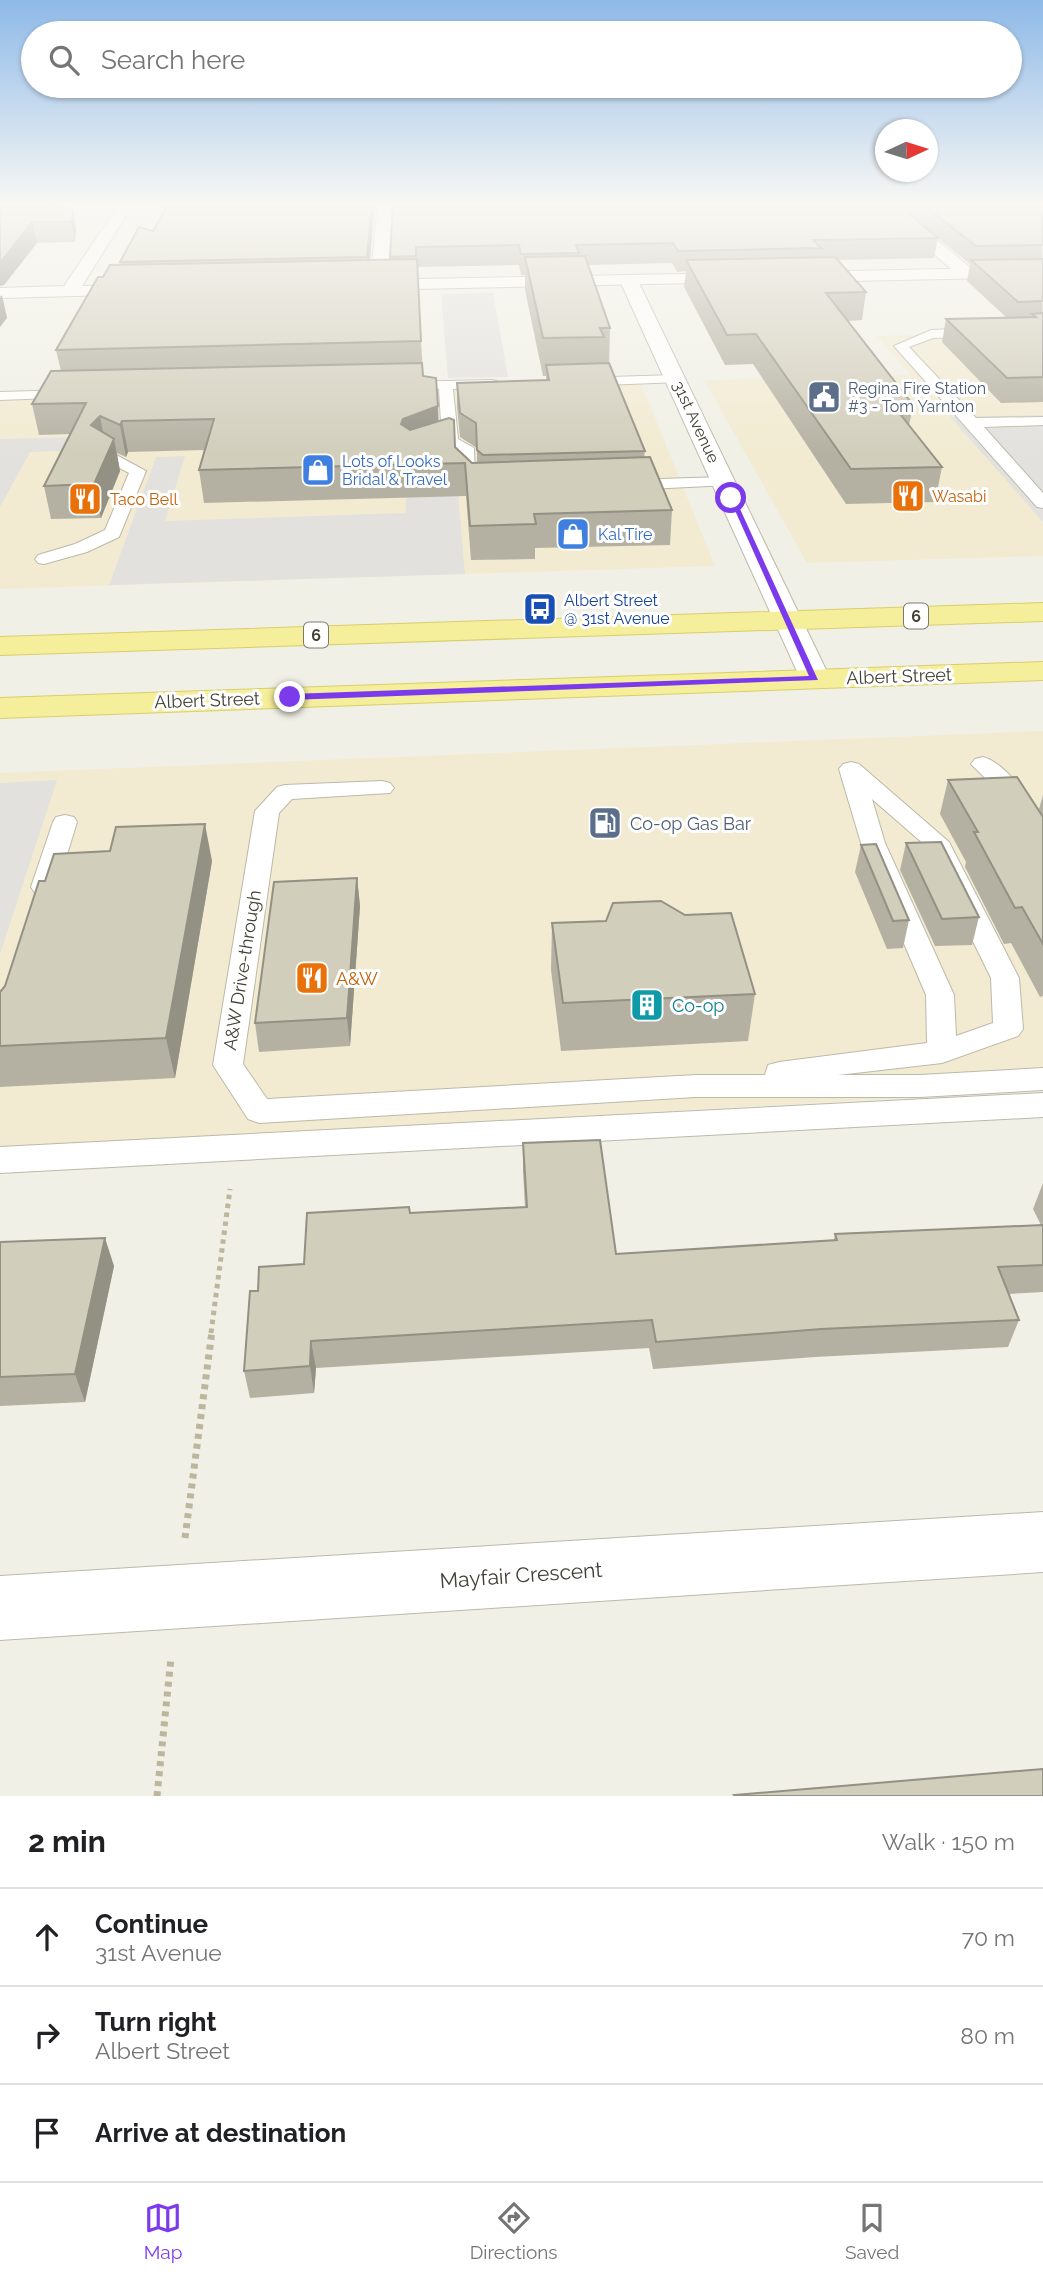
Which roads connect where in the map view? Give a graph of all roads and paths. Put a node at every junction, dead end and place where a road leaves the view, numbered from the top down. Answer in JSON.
{"nodes":[{"id":1,"x":72,"y":287,"type":"edge"},
{"id":2,"x":632,"y":287,"type":"edge"},
{"id":3,"x":163,"y":289,"type":"edge"},
{"id":4,"x":69,"y":292,"type":"junction"},
{"id":5,"x":0,"y":293,"type":"edge"},
{"id":6,"x":1043,"y":329,"type":"edge"},
{"id":7,"x":675,"y":379,"type":"junction"},
{"id":8,"x":569,"y":382,"type":"edge"},
{"id":9,"x":502,"y":384,"type":"edge"},
{"id":10,"x":446,"y":385,"type":"junction"},
{"id":11,"x":380,"y":387,"type":"edge"},
{"id":12,"x":92,"y":394,"type":"edge"},
{"id":13,"x":0,"y":396,"type":"edge"},
{"id":14,"x":1043,"y":421,"type":"edge"},
{"id":15,"x":972,"y":423,"type":"junction"},
{"id":16,"x":450,"y":441,"type":"junction"},
{"id":17,"x":425,"y":451,"type":"edge"},
{"id":18,"x":107,"y":455,"type":"edge"},
{"id":19,"x":724,"y":482,"type":"junction"},
{"id":20,"x":615,"y":485,"type":"edge"},
{"id":21,"x":492,"y":489,"type":"edge"},
{"id":22,"x":1043,"y":503,"type":"edge"},
{"id":23,"x":44,"y":559,"type":"dead end"},
{"id":24,"x":1043,"y":612,"type":"edge"},
{"id":25,"x":788,"y":620,"type":"junction"},
{"id":26,"x":0,"y":646,"type":"edge"},
{"id":27,"x":1043,"y":671,"type":"edge"},
{"id":28,"x":815,"y":678,"type":"junction"},
{"id":29,"x":0,"y":708,"type":"edge"},
{"id":30,"x":983,"y":764,"type":"dead end"},
{"id":31,"x":382,"y":789,"type":"dead end"},
{"id":32,"x":65,"y":822,"type":"dead end"},
{"id":33,"x":1043,"y":845,"type":"edge"},
{"id":34,"x":37,"y":911,"type":"edge"},
{"id":35,"x":942,"y":1052,"type":"junction"},
{"id":36,"x":1043,"y":1079,"type":"edge"},
{"id":37,"x":695,"y":1086,"type":"junction"},
{"id":38,"x":476,"y":1099,"type":"joint"},
{"id":39,"x":1043,"y":1105,"type":"edge"},
{"id":40,"x":236,"y":1147,"type":"junction"},
{"id":41,"x":0,"y":1160,"type":"edge"},
{"id":42,"x":1043,"y":1542,"type":"edge"},
{"id":43,"x":178,"y":1597,"type":"junction"},
{"id":44,"x":0,"y":1608,"type":"edge"},
{"id":45,"x":156,"y":1796,"type":"edge"}],
"edges":[{"from":1,"to":4,"type":"street"},
{"from":2,"to":7,"type":"street","name":"31st Avenue"},
{"from":3,"to":4,"type":"street"},
{"from":4,"to":5,"type":"street"},
{"from":6,"to":15,"type":"lane"},
{"from":7,"to":8,"type":"lane"},
{"from":7,"to":19,"type":"street","name":"31st Avenue"},
{"from":9,"to":10,"type":"lane"},
{"from":10,"to":11,"type":"lane"},
{"from":10,"to":16,"type":"lane"},
{"from":12,"to":13,"type":"lane"},
{"from":14,"to":15,"type":"lane"},
{"from":15,"to":22,"type":"lane"},
{"from":16,"to":17,"type":"lane"},
{"from":16,"to":21,"type":"lane"},
{"from":18,"to":23,"type":"lane"},
{"from":19,"to":20,"type":"lane"},
{"from":19,"to":25,"type":"street","name":"31st Avenue"},
{"from":24,"to":25,"type":"main road","number":"6"},
{"from":25,"to":26,"type":"main road","number":"6"},
{"from":25,"to":28,"type":"street","name":"31st Avenue"},
{"from":27,"to":28,"type":"main road","name":"Albert Street"},
{"from":28,"to":29,"type":"main road","name":"Albert Street"},
{"from":30,"to":33,"type":"lane"},
{"from":31,"to":38,"type":"lane","name":"A&W Drive-through"},
{"from":32,"to":34,"type":"lane"},
{"from":35,"to":35,"type":"lane"},
{"from":35,"to":37,"type":"lane"},
{"from":36,"to":37,"type":"lane"},
{"from":37,"to":38,"type":"lane"},
{"from":39,"to":40,"type":"lane"},
{"from":40,"to":41,"type":"lane"},
{"from":40,"to":43,"type":"path"},
{"from":42,"to":43,"type":"street","name":"Mayfair Crescent"},
{"from":43,"to":44,"type":"street","name":"Mayfair Crescent"},
{"from":43,"to":45,"type":"path"}]}
